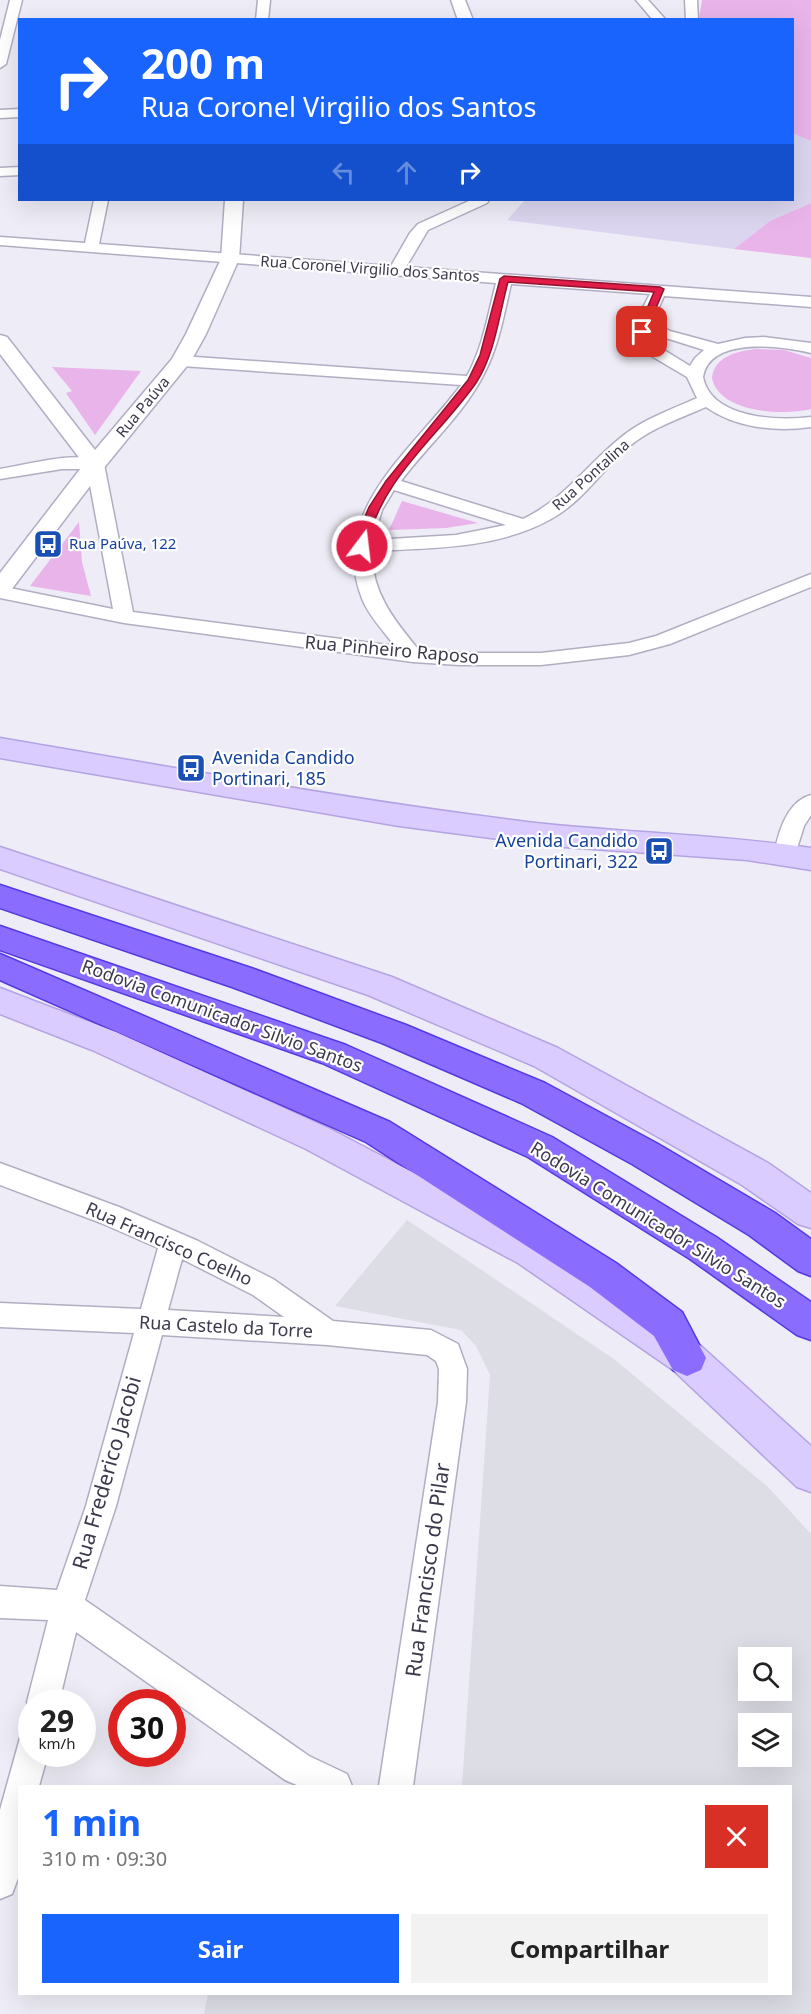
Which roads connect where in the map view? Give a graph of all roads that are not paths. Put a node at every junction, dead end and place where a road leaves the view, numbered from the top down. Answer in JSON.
{"nodes":[{"id":1,"x":16,"y":0,"type":"edge"},
{"id":2,"x":264,"y":0,"type":"edge"},
{"id":3,"x":458,"y":0,"type":"edge"},
{"id":4,"x":642,"y":0,"type":"edge"},
{"id":5,"x":691,"y":0,"type":"edge"},
{"id":6,"x":262,"y":18,"type":"edge"},
{"id":7,"x":465,"y":18,"type":"edge"},
{"id":8,"x":658,"y":18,"type":"edge"},
{"id":9,"x":692,"y":18,"type":"edge"},
{"id":10,"x":0,"y":64,"type":"edge"},
{"id":11,"x":18,"y":113,"type":"edge"},
{"id":12,"x":0,"y":114,"type":"edge"},
{"id":13,"x":0,"y":171,"type":"edge"},
{"id":14,"x":18,"y":171,"type":"edge"},
{"id":15,"x":101,"y":201,"type":"edge"},
{"id":16,"x":234,"y":201,"type":"edge"},
{"id":17,"x":480,"y":201,"type":"edge"},
{"id":18,"x":0,"y":241,"type":"edge"},
{"id":19,"x":91,"y":249,"type":"junction"},
{"id":20,"x":230,"y":259,"type":"junction"},
{"id":21,"x":396,"y":271,"type":"junction"},
{"id":22,"x":504,"y":279,"type":"junction"},
{"id":23,"x":660,"y":289,"type":"junction"},
{"id":24,"x":811,"y":302,"type":"edge"},
{"id":25,"x":644,"y":324,"type":"junction"},
{"id":26,"x":811,"y":330,"type":"edge"},
{"id":27,"x":0,"y":341,"type":"edge"},
{"id":28,"x":808,"y":347,"type":"edge"},
{"id":29,"x":718,"y":349,"type":"junction"},
{"id":30,"x":181,"y":361,"type":"junction"},
{"id":31,"x":695,"y":375,"type":"junction"},
{"id":32,"x":472,"y":381,"type":"junction"},
{"id":33,"x":707,"y":400,"type":"junction"},
{"id":34,"x":811,"y":422,"type":"edge"},
{"id":35,"x":95,"y":464,"type":"junction"},
{"id":36,"x":0,"y":474,"type":"edge"},
{"id":37,"x":390,"y":483,"type":"junction"},
{"id":38,"x":526,"y":525,"type":"junction"},
{"id":39,"x":362,"y":546,"type":"junction"},
{"id":40,"x":811,"y":580,"type":"edge"},
{"id":41,"x":0,"y":591,"type":"edge"},
{"id":42,"x":124,"y":616,"type":"junction"},
{"id":43,"x":413,"y":656,"type":"junction"},
{"id":44,"x":0,"y":748,"type":"edge"},
{"id":45,"x":811,"y":802,"type":"edge"},
{"id":46,"x":798,"y":852,"type":"edge"},
{"id":47,"x":0,"y":858,"type":"edge"},
{"id":48,"x":0,"y":896,"type":"edge"},
{"id":49,"x":0,"y":938,"type":"edge"},
{"id":50,"x":0,"y":966,"type":"edge"},
{"id":51,"x":0,"y":1001,"type":"edge"},
{"id":52,"x":0,"y":1174,"type":"edge"},
{"id":53,"x":811,"y":1213,"type":"edge"},
{"id":54,"x":173,"y":1243,"type":"junction"},
{"id":55,"x":811,"y":1260,"type":"edge"},
{"id":56,"x":0,"y":1315,"type":"edge"},
{"id":57,"x":150,"y":1323,"type":"junction"},
{"id":58,"x":811,"y":1323,"type":"edge"},
{"id":59,"x":327,"y":1333,"type":"junction"},
{"id":60,"x":448,"y":1353,"type":"joint"},
{"id":61,"x":687,"y":1358,"type":"junction"},
{"id":62,"x":811,"y":1473,"type":"edge"},
{"id":63,"x":0,"y":1602,"type":"edge"},
{"id":64,"x":67,"y":1606,"type":"junction"},
{"id":65,"x":47,"y":1689,"type":"edge"},
{"id":66,"x":27,"y":1767,"type":"edge"},
{"id":67,"x":22,"y":1785,"type":"edge"},
{"id":68,"x":333,"y":1785,"type":"edge"},
{"id":69,"x":396,"y":1785,"type":"edge"},
{"id":70,"x":18,"y":1806,"type":"edge"},
{"id":71,"x":0,"y":1882,"type":"edge"}],
"edges":[{"from":1,"to":10,"type":"street"},
{"from":2,"to":6,"type":"street"},
{"from":3,"to":7,"type":"street"},
{"from":4,"to":8,"type":"street"},
{"from":5,"to":9,"type":"street"},
{"from":11,"to":12,"type":"street"},
{"from":13,"to":14,"type":"street"},
{"from":15,"to":19,"type":"street"},
{"from":16,"to":20,"type":"street","name":"Rua Paúva"},
{"from":17,"to":21,"type":"street"},
{"from":18,"to":19,"type":"street","name":"Rua Coronel Virgilio dos Santos"},
{"from":19,"to":20,"type":"street","name":"Rua Coronel Virgilio dos Santos"},
{"from":20,"to":21,"type":"street","name":"Rua Coronel Virgilio dos Santos"},
{"from":20,"to":30,"type":"street","name":"Rua Paúva"},
{"from":21,"to":22,"type":"street","name":"Rua Coronel Virgilio dos Santos"},
{"from":22,"to":23,"type":"street","name":"Rua Coronel Virgilio dos Santos"},
{"from":22,"to":32,"type":"street"},
{"from":23,"to":24,"type":"street","name":"Rua Coronel Virgilio dos Santos"},
{"from":23,"to":25,"type":"street"},
{"from":25,"to":29,"type":"street"},
{"from":25,"to":31,"type":"street"},
{"from":26,"to":28,"type":"street"},
{"from":27,"to":35,"type":"street"},
{"from":28,"to":29,"type":"street"},
{"from":29,"to":31,"type":"street"},
{"from":30,"to":32,"type":"street"},
{"from":30,"to":35,"type":"street","name":"Rua Paúva"},
{"from":31,"to":33,"type":"street"},
{"from":32,"to":37,"type":"street"},
{"from":33,"to":34,"type":"street"},
{"from":33,"to":38,"type":"street","name":"Rua Pontalina"},
{"from":35,"to":36,"type":"street"},
{"from":35,"to":41,"type":"street","name":"Rua Paúva"},
{"from":35,"to":42,"type":"street"},
{"from":37,"to":38,"type":"street"},
{"from":37,"to":39,"type":"street"},
{"from":38,"to":39,"type":"street","name":"Rua Pontalina"},
{"from":39,"to":43,"type":"street"},
{"from":40,"to":43,"type":"street","name":"Rua Pinheiro Raposo"},
{"from":41,"to":42,"type":"street","name":"Rua Pinheiro Raposo"},
{"from":42,"to":43,"type":"street","name":"Rua Pinheiro Raposo"},
{"from":44,"to":46,"type":"main road"},
{"from":45,"to":46,"type":"street"},
{"from":47,"to":53,"type":"main road"},
{"from":48,"to":55,"type":"highway"},
{"from":49,"to":58,"type":"highway","name":"Rodovia Comunicador Silvio Santos"},
{"from":50,"to":61,"type":"highway"},
{"from":51,"to":61,"type":"main road"},
{"from":52,"to":54,"type":"street","name":"Rua Francisco Coelho"},
{"from":54,"to":57,"type":"street","name":"Rua Frederico Jacobi"},
{"from":54,"to":59,"type":"street","name":"Rua Francisco Coelho"},
{"from":56,"to":57,"type":"street","name":"Rua Castelo da Torre"},
{"from":57,"to":59,"type":"street","name":"Rua Castelo da Torre"},
{"from":57,"to":64,"type":"street","name":"Rua Frederico Jacobi"},
{"from":59,"to":60,"type":"street","name":"Rua Castelo da Torre"},
{"from":60,"to":69,"type":"street","name":"Rua Francisco do Pilar"},
{"from":61,"to":62,"type":"main road"},
{"from":63,"to":64,"type":"street"},
{"from":64,"to":65,"type":"street","name":"Rua Frederico Jacobi"},
{"from":64,"to":68,"type":"street"},
{"from":66,"to":67,"type":"street"},
{"from":70,"to":71,"type":"street"}]}
